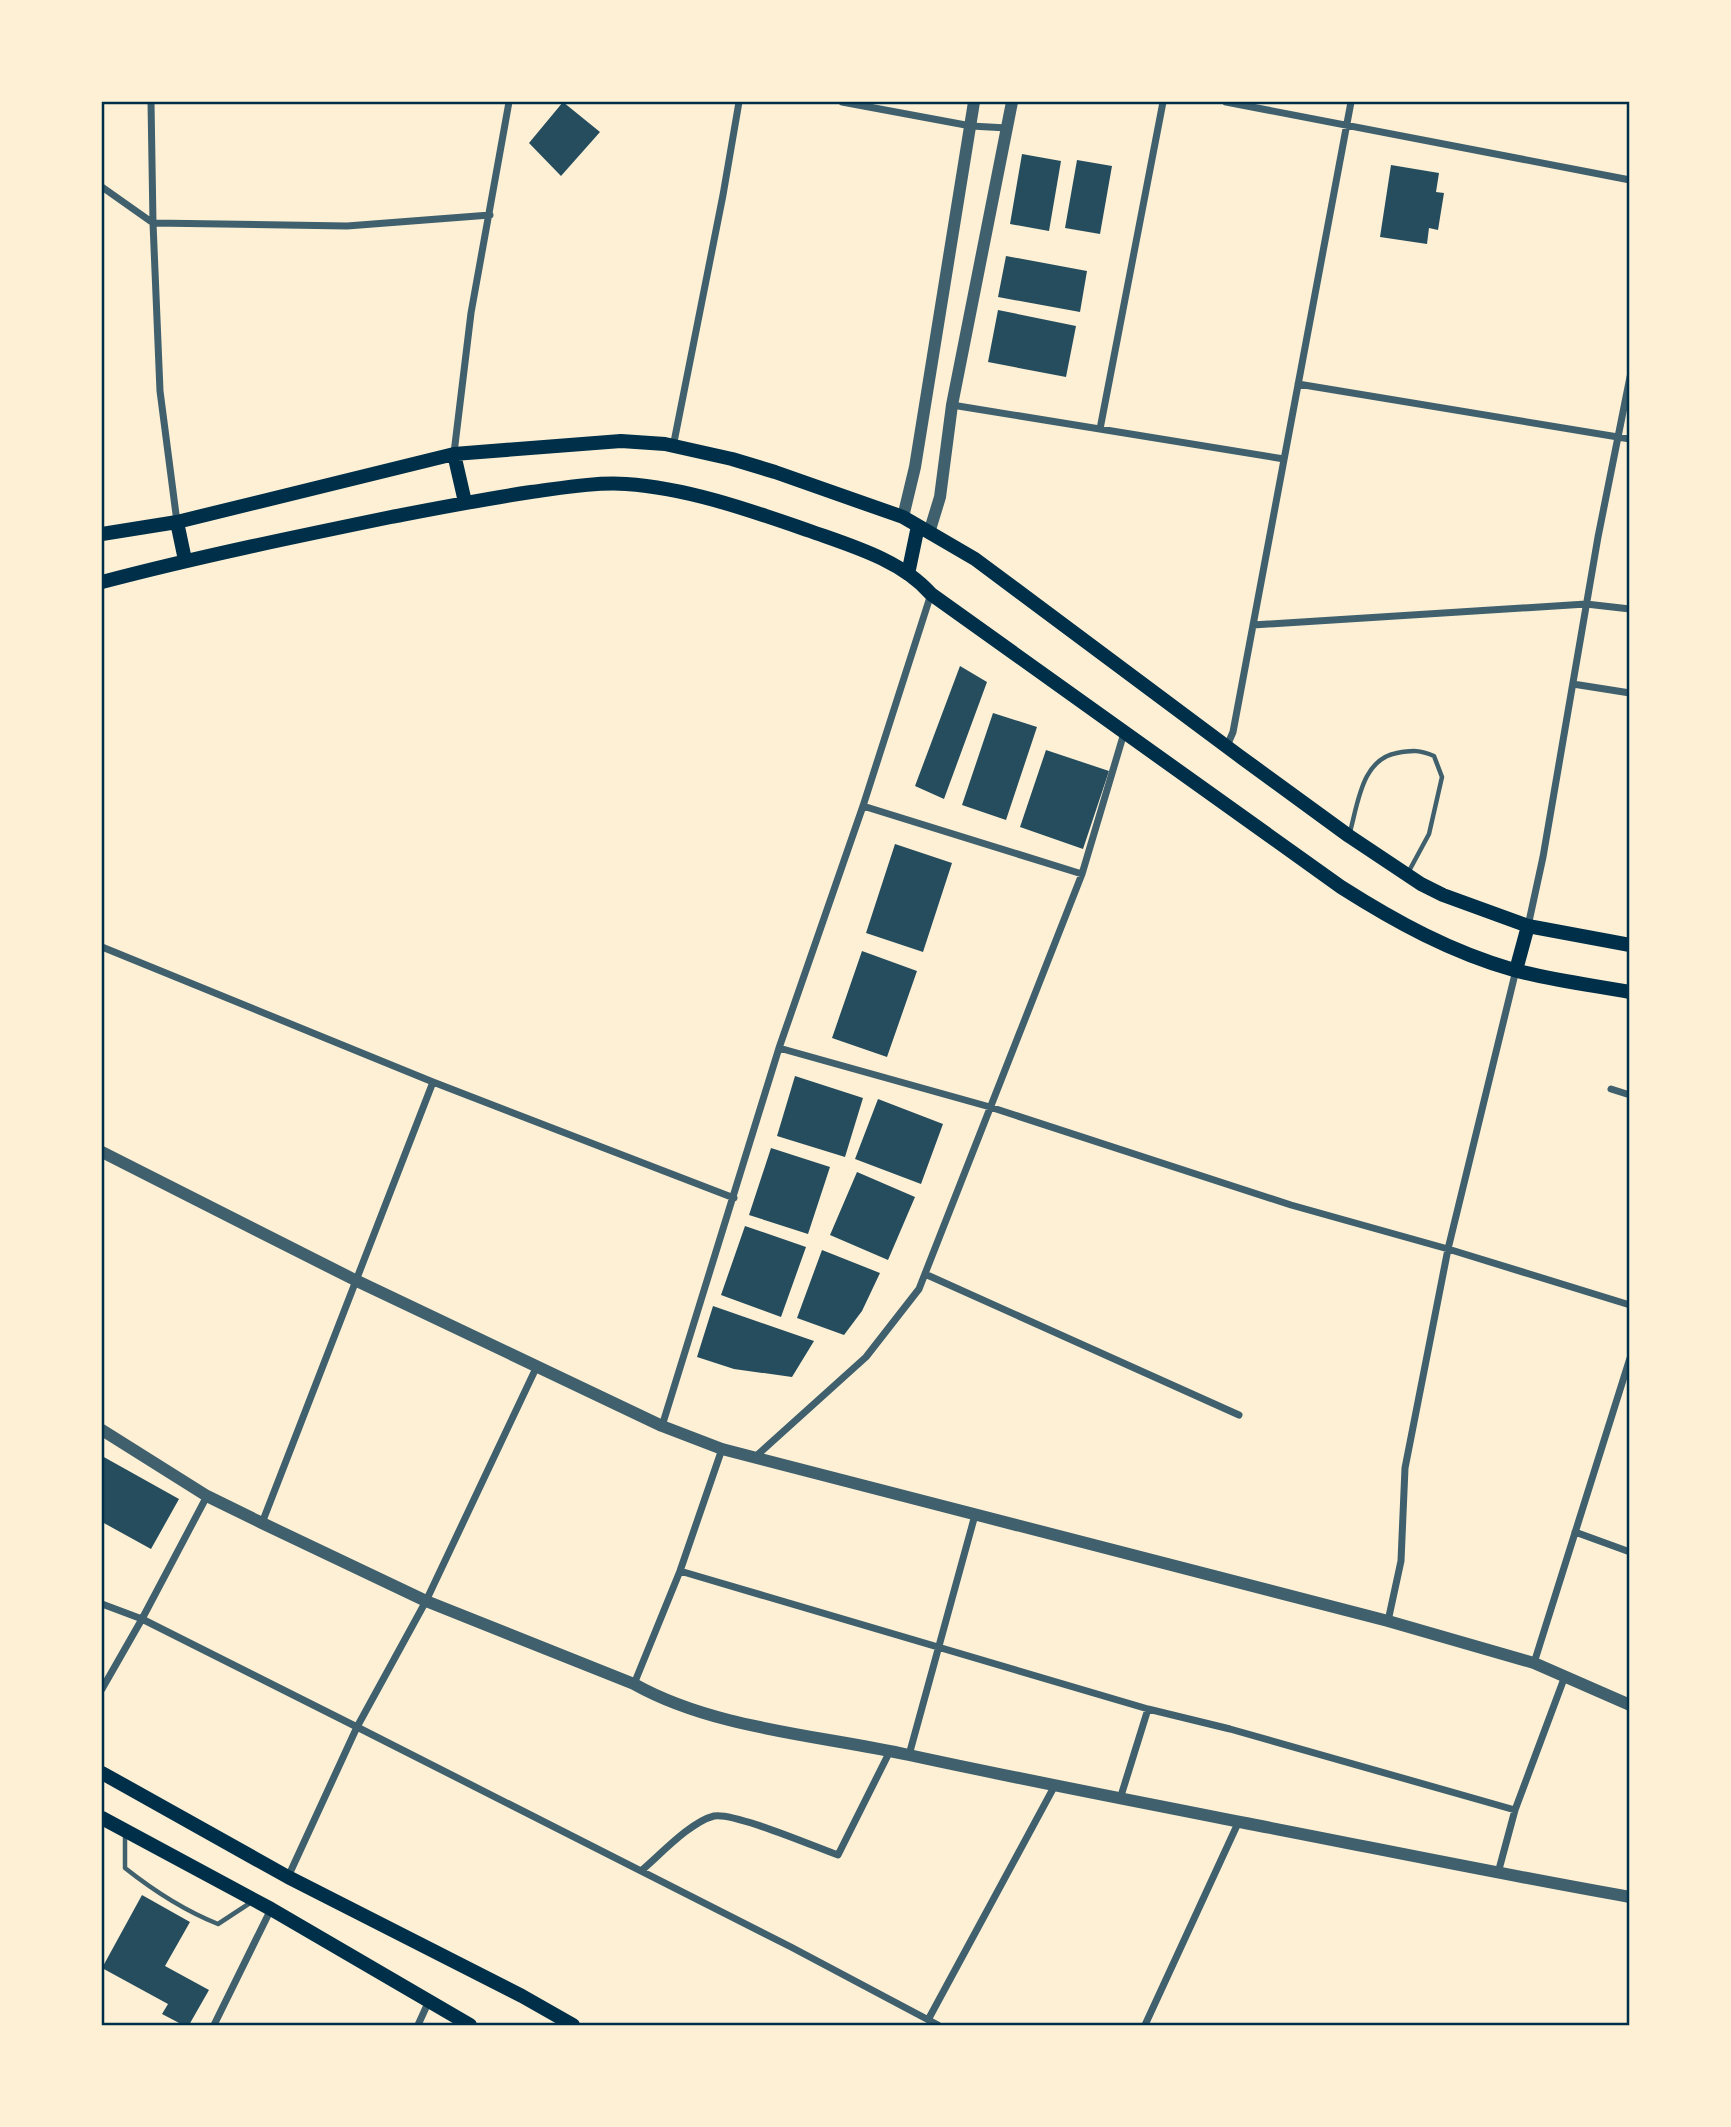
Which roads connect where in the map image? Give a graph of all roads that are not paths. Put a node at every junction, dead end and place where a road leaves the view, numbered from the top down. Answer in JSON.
{"nodes":[{"id":1,"x":151,"y":102,"type":"edge"},
{"id":2,"x":509,"y":102,"type":"edge"},
{"id":3,"x":739,"y":102,"type":"edge"},
{"id":4,"x":842,"y":102,"type":"edge"},
{"id":5,"x":974,"y":102,"type":"edge"},
{"id":6,"x":1012,"y":102,"type":"edge"},
{"id":7,"x":1163,"y":102,"type":"edge"},
{"id":8,"x":1226,"y":102,"type":"edge"},
{"id":9,"x":1350,"y":102,"type":"edge"},
{"id":10,"x":1346,"y":124,"type":"junction"},
{"id":11,"x":971,"y":126,"type":"junction"},
{"id":12,"x":1007,"y":128,"type":"junction"},
{"id":13,"x":1629,"y":180,"type":"edge"},
{"id":14,"x":102,"y":187,"type":"edge"},
{"id":15,"x":490,"y":215,"type":"junction"},
{"id":16,"x":153,"y":223,"type":"junction"},
{"id":17,"x":1629,"y":377,"type":"edge"},
{"id":18,"x":1298,"y":384,"type":"junction"},
{"id":19,"x":952,"y":405,"type":"junction"},
{"id":20,"x":1100,"y":429,"type":"junction"},
{"id":21,"x":1619,"y":437,"type":"junction"},
{"id":22,"x":1629,"y":439,"type":"edge"},
{"id":23,"x":673,"y":447,"type":"junction"},
{"id":24,"x":454,"y":454,"type":"junction"},
{"id":25,"x":1284,"y":459,"type":"junction"},
{"id":26,"x":465,"y":502,"type":"junction"},
{"id":27,"x":903,"y":517,"type":"junction"},
{"id":28,"x":177,"y":522,"type":"junction"},
{"id":29,"x":924,"y":529,"type":"junction"},
{"id":30,"x":102,"y":534,"type":"edge"},
{"id":31,"x":185,"y":560,"type":"junction"},
{"id":32,"x":908,"y":574,"type":"junction"},
{"id":33,"x":102,"y":582,"type":"edge"},
{"id":34,"x":931,"y":594,"type":"junction"},
{"id":35,"x":1586,"y":604,"type":"junction"},
{"id":36,"x":1629,"y":609,"type":"edge"},
{"id":37,"x":1253,"y":625,"type":"junction"},
{"id":38,"x":1573,"y":684,"type":"junction"},
{"id":39,"x":1629,"y":693,"type":"edge"},
{"id":40,"x":1125,"y":733,"type":"junction"},
{"id":41,"x":1227,"y":747,"type":"junction"},
{"id":42,"x":863,"y":806,"type":"junction"},
{"id":43,"x":1349,"y":836,"type":"junction"},
{"id":44,"x":1082,"y":874,"type":"junction"},
{"id":45,"x":1407,"y":875,"type":"junction"},
{"id":46,"x":1528,"y":926,"type":"junction"},
{"id":47,"x":1629,"y":945,"type":"edge"},
{"id":48,"x":102,"y":947,"type":"edge"},
{"id":49,"x":1516,"y":970,"type":"junction"},
{"id":50,"x":1629,"y":992,"type":"edge"},
{"id":51,"x":779,"y":1048,"type":"junction"},
{"id":52,"x":433,"y":1082,"type":"junction"},
{"id":53,"x":1611,"y":1089,"type":"dead end"},
{"id":54,"x":1629,"y":1095,"type":"edge"},
{"id":55,"x":990,"y":1107,"type":"junction"},
{"id":56,"x":102,"y":1152,"type":"edge"},
{"id":57,"x":734,"y":1198,"type":"junction"},
{"id":58,"x":1448,"y":1249,"type":"junction"},
{"id":59,"x":925,"y":1274,"type":"junction"},
{"id":60,"x":355,"y":1280,"type":"junction"},
{"id":61,"x":1629,"y":1305,"type":"edge"},
{"id":62,"x":1629,"y":1358,"type":"edge"},
{"id":63,"x":537,"y":1366,"type":"junction"},
{"id":64,"x":1239,"y":1415,"type":"dead end"},
{"id":65,"x":662,"y":1426,"type":"junction"},
{"id":66,"x":102,"y":1430,"type":"edge"},
{"id":67,"x":722,"y":1449,"type":"junction"},
{"id":68,"x":753,"y":1459,"type":"junction"},
{"id":69,"x":207,"y":1496,"type":"junction"},
{"id":70,"x":975,"y":1515,"type":"junction"},
{"id":71,"x":262,"y":1523,"type":"junction"},
{"id":72,"x":1575,"y":1532,"type":"junction"},
{"id":73,"x":1629,"y":1552,"type":"edge"},
{"id":74,"x":680,"y":1571,"type":"junction"},
{"id":75,"x":426,"y":1601,"type":"junction"},
{"id":76,"x":102,"y":1604,"type":"edge"},
{"id":77,"x":142,"y":1619,"type":"junction"},
{"id":78,"x":1388,"y":1621,"type":"junction"},
{"id":79,"x":937,"y":1648,"type":"junction"},
{"id":80,"x":1534,"y":1663,"type":"junction"},
{"id":81,"x":1565,"y":1676,"type":"junction"},
{"id":82,"x":634,"y":1684,"type":"junction"},
{"id":83,"x":102,"y":1689,"type":"edge"},
{"id":84,"x":1629,"y":1705,"type":"edge"},
{"id":85,"x":1147,"y":1709,"type":"junction"},
{"id":86,"x":357,"y":1727,"type":"junction"},
{"id":87,"x":890,"y":1751,"type":"junction"},
{"id":88,"x":909,"y":1755,"type":"junction"},
{"id":89,"x":102,"y":1773,"type":"edge"},
{"id":90,"x":1054,"y":1787,"type":"junction"},
{"id":91,"x":1121,"y":1799,"type":"junction"},
{"id":92,"x":1515,"y":1810,"type":"junction"},
{"id":93,"x":102,"y":1818,"type":"edge"},
{"id":94,"x":1238,"y":1821,"type":"junction"},
{"id":95,"x":125,"y":1831,"type":"junction"},
{"id":96,"x":641,"y":1871,"type":"junction"},
{"id":97,"x":1498,"y":1873,"type":"junction"},
{"id":98,"x":288,"y":1877,"type":"junction"},
{"id":99,"x":1629,"y":1897,"type":"edge"},
{"id":100,"x":253,"y":1901,"type":"junction"},
{"id":101,"x":271,"y":1909,"type":"junction"},
{"id":102,"x":428,"y":2003,"type":"junction"},
{"id":103,"x":928,"y":2020,"type":"junction"},
{"id":104,"x":214,"y":2025,"type":"edge"},
{"id":105,"x":418,"y":2025,"type":"edge"},
{"id":106,"x":470,"y":2025,"type":"edge"},
{"id":107,"x":573,"y":2025,"type":"edge"},
{"id":108,"x":938,"y":2025,"type":"edge"},
{"id":109,"x":1145,"y":2025,"type":"edge"}],
"edges":[{"from":1,"to":16,"type":"street"},
{"from":2,"to":15,"type":"street"},
{"from":3,"to":23,"type":"street"},
{"from":4,"to":11,"type":"street"},
{"from":5,"to":11,"type":"street"},
{"from":6,"to":12,"type":"street"},
{"from":7,"to":20,"type":"street"},
{"from":8,"to":10,"type":"street"},
{"from":9,"to":10,"type":"street"},
{"from":10,"to":13,"type":"street"},
{"from":10,"to":18,"type":"street"},
{"from":11,"to":12,"type":"street"},
{"from":11,"to":27,"type":"street"},
{"from":12,"to":19,"type":"street"},
{"from":14,"to":16,"type":"street"},
{"from":15,"to":16,"type":"street"},
{"from":15,"to":24,"type":"street"},
{"from":16,"to":28,"type":"street"},
{"from":17,"to":21,"type":"street"},
{"from":18,"to":21,"type":"street"},
{"from":18,"to":25,"type":"street"},
{"from":19,"to":20,"type":"street"},
{"from":19,"to":29,"type":"street"},
{"from":20,"to":25,"type":"street"},
{"from":21,"to":22,"type":"street"},
{"from":21,"to":35,"type":"street"},
{"from":23,"to":24,"type":"main road"},
{"from":23,"to":27,"type":"main road"},
{"from":24,"to":26,"type":"main road"},
{"from":24,"to":28,"type":"main road"},
{"from":25,"to":37,"type":"street"},
{"from":26,"to":31,"type":"main road"},
{"from":26,"to":32,"type":"main road"},
{"from":27,"to":29,"type":"main road"},
{"from":28,"to":30,"type":"main road"},
{"from":28,"to":31,"type":"main road"},
{"from":29,"to":32,"type":"main road"},
{"from":29,"to":41,"type":"main road"},
{"from":31,"to":33,"type":"main road"},
{"from":32,"to":34,"type":"main road"},
{"from":34,"to":40,"type":"main road"},
{"from":34,"to":42,"type":"street"},
{"from":35,"to":36,"type":"street"},
{"from":35,"to":37,"type":"street"},
{"from":35,"to":38,"type":"street"},
{"from":37,"to":41,"type":"street"},
{"from":38,"to":39,"type":"street"},
{"from":38,"to":46,"type":"street"},
{"from":40,"to":44,"type":"street"},
{"from":40,"to":49,"type":"main road"},
{"from":41,"to":43,"type":"main road"},
{"from":42,"to":44,"type":"street"},
{"from":42,"to":51,"type":"street"},
{"from":43,"to":45,"type":"main road"},
{"from":43,"to":45,"type":"lane"},
{"from":44,"to":55,"type":"street"},
{"from":45,"to":46,"type":"main road"},
{"from":46,"to":47,"type":"main road"},
{"from":46,"to":49,"type":"main road"},
{"from":48,"to":52,"type":"street"},
{"from":49,"to":50,"type":"main road"},
{"from":49,"to":58,"type":"street"},
{"from":51,"to":55,"type":"street"},
{"from":51,"to":57,"type":"street"},
{"from":52,"to":57,"type":"street"},
{"from":52,"to":60,"type":"street"},
{"from":53,"to":54,"type":"street"},
{"from":55,"to":58,"type":"street"},
{"from":55,"to":59,"type":"street"},
{"from":56,"to":60,"type":"street"},
{"from":57,"to":65,"type":"street"},
{"from":58,"to":61,"type":"street"},
{"from":58,"to":78,"type":"street"},
{"from":59,"to":64,"type":"street"},
{"from":59,"to":68,"type":"street"},
{"from":60,"to":63,"type":"street"},
{"from":60,"to":71,"type":"street"},
{"from":62,"to":72,"type":"street"},
{"from":63,"to":65,"type":"street"},
{"from":63,"to":75,"type":"street"},
{"from":65,"to":67,"type":"street"},
{"from":66,"to":69,"type":"street"},
{"from":67,"to":68,"type":"street"},
{"from":67,"to":74,"type":"street"},
{"from":68,"to":70,"type":"street"},
{"from":69,"to":71,"type":"street"},
{"from":69,"to":77,"type":"street"},
{"from":70,"to":78,"type":"street"},
{"from":70,"to":79,"type":"street"},
{"from":71,"to":75,"type":"street"},
{"from":72,"to":73,"type":"street"},
{"from":72,"to":80,"type":"street"},
{"from":74,"to":79,"type":"street"},
{"from":74,"to":82,"type":"street"},
{"from":75,"to":82,"type":"street"},
{"from":75,"to":86,"type":"street"},
{"from":76,"to":77,"type":"street"},
{"from":77,"to":83,"type":"street"},
{"from":77,"to":86,"type":"street"},
{"from":78,"to":80,"type":"street"},
{"from":79,"to":85,"type":"street"},
{"from":79,"to":88,"type":"street"},
{"from":80,"to":81,"type":"street"},
{"from":81,"to":84,"type":"street"},
{"from":81,"to":92,"type":"street"},
{"from":82,"to":87,"type":"street"},
{"from":85,"to":91,"type":"street"},
{"from":85,"to":92,"type":"street"},
{"from":86,"to":96,"type":"street"},
{"from":86,"to":98,"type":"street"},
{"from":87,"to":88,"type":"street"},
{"from":87,"to":96,"type":"street"},
{"from":88,"to":90,"type":"street"},
{"from":89,"to":98,"type":"main road"},
{"from":90,"to":91,"type":"street"},
{"from":90,"to":103,"type":"street"},
{"from":91,"to":94,"type":"street"},
{"from":92,"to":97,"type":"street"},
{"from":93,"to":95,"type":"main road"},
{"from":94,"to":97,"type":"street"},
{"from":94,"to":109,"type":"street"},
{"from":95,"to":100,"type":"main road"},
{"from":95,"to":100,"type":"lane"},
{"from":96,"to":103,"type":"street"},
{"from":97,"to":99,"type":"street"},
{"from":98,"to":107,"type":"main road"},
{"from":100,"to":101,"type":"main road"},
{"from":101,"to":102,"type":"main road"},
{"from":101,"to":104,"type":"street"},
{"from":102,"to":105,"type":"street"},
{"from":102,"to":106,"type":"main road"},
{"from":103,"to":108,"type":"street"}]}
